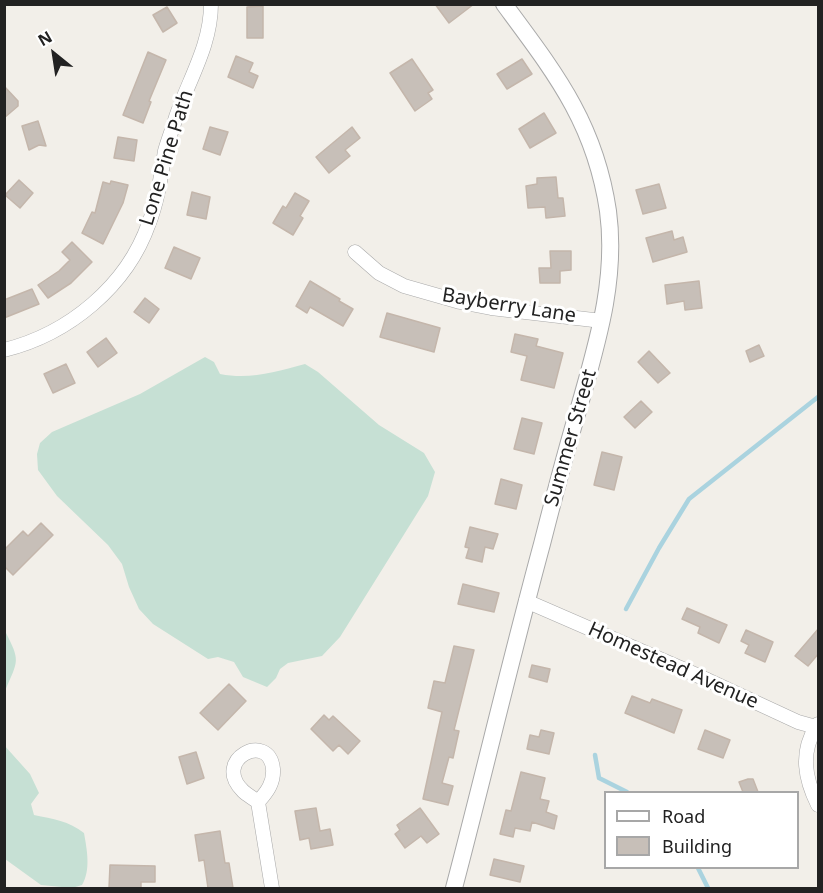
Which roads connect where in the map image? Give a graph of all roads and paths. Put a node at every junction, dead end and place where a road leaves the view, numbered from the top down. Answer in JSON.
{"nodes":[{"id":1,"x":212,"y":4,"type":"edge"},
{"id":2,"x":504,"y":4,"type":"edge"},
{"id":3,"x":355,"y":252,"type":"dead end"},
{"id":4,"x":603,"y":321,"type":"junction"},
{"id":5,"x":4,"y":350,"type":"edge"},
{"id":6,"x":526,"y":601,"type":"junction"},
{"id":7,"x":817,"y":726,"type":"edge"},
{"id":8,"x":258,"y":802,"type":"dead end"},
{"id":9,"x":819,"y":805,"type":"edge"},
{"id":10,"x":272,"y":888,"type":"edge"},
{"id":11,"x":453,"y":888,"type":"edge"}],
"edges":[{"from":1,"to":5,"type":"street","name":"Lone Pine Path"},
{"from":2,"to":4,"type":"street","name":"Summer Street"},
{"from":3,"to":4,"type":"street","name":"Bayberry Lane"},
{"from":4,"to":6,"type":"street","name":"Summer Street"},
{"from":6,"to":7,"type":"street","name":"Homestead Avenue"},
{"from":6,"to":11,"type":"street","name":"Summer Street"},
{"from":7,"to":9,"type":"street"},
{"from":8,"to":10,"type":"street"}]}
